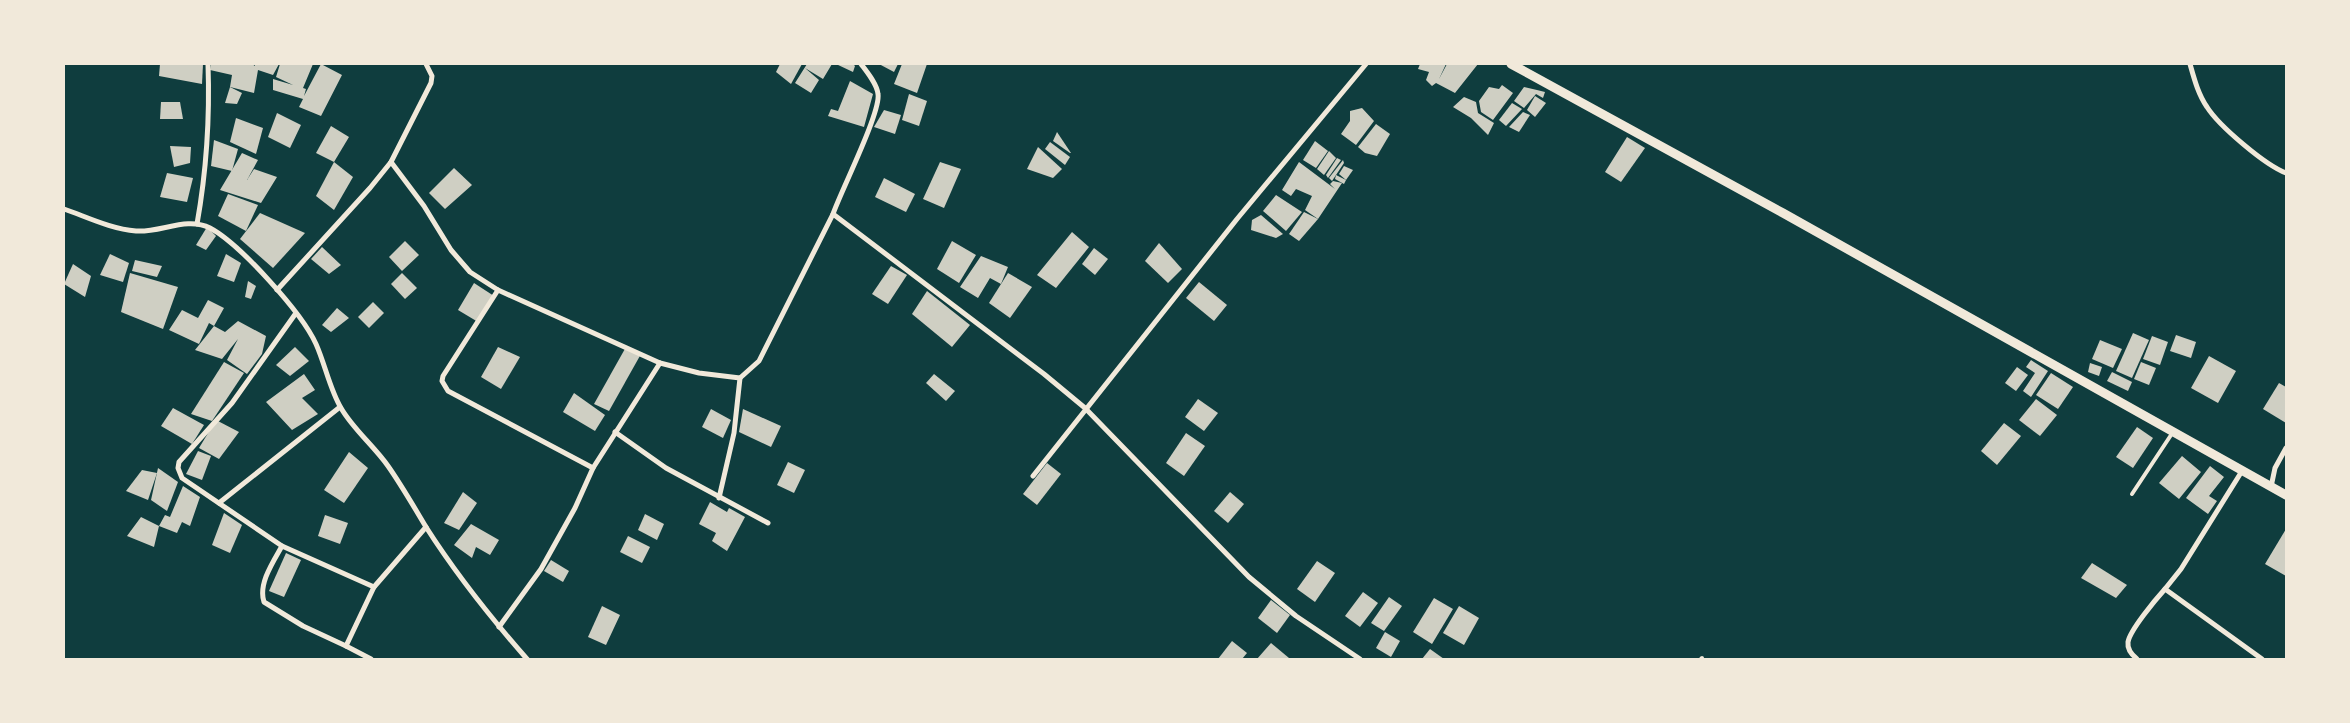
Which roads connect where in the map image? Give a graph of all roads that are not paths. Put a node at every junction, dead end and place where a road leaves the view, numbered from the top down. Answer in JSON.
{"nodes":[{"id":1,"x":208,"y":64,"type":"edge"},
{"id":2,"x":426,"y":64,"type":"edge"},
{"id":3,"x":861,"y":64,"type":"edge"},
{"id":4,"x":1366,"y":64,"type":"edge"},
{"id":5,"x":1511,"y":64,"type":"edge"},
{"id":6,"x":2190,"y":64,"type":"edge"},
{"id":7,"x":391,"y":162,"type":"junction"},
{"id":8,"x":2286,"y":173,"type":"edge"},
{"id":9,"x":64,"y":209,"type":"edge"},
{"id":10,"x":833,"y":214,"type":"junction"},
{"id":11,"x":197,"y":224,"type":"junction"},
{"id":12,"x":276,"y":290,"type":"junction"},
{"id":13,"x":498,"y":290,"type":"junction"},
{"id":14,"x":296,"y":313,"type":"junction"},
{"id":15,"x":660,"y":363,"type":"junction"},
{"id":16,"x":740,"y":378,"type":"junction"},
{"id":17,"x":340,"y":407,"type":"junction"},
{"id":18,"x":1085,"y":408,"type":"junction"},
{"id":19,"x":615,"y":432,"type":"junction"},
{"id":20,"x":2173,"y":432,"type":"junction"},
{"id":21,"x":2286,"y":448,"type":"edge"},
{"id":22,"x":593,"y":468,"type":"junction"},
{"id":23,"x":2242,"y":471,"type":"junction"},
{"id":24,"x":1033,"y":476,"type":"dead end"},
{"id":25,"x":2271,"y":487,"type":"junction"},
{"id":26,"x":2132,"y":494,"type":"dead end"},
{"id":27,"x":2286,"y":496,"type":"edge"},
{"id":28,"x":719,"y":498,"type":"junction"},
{"id":29,"x":219,"y":502,"type":"junction"},
{"id":30,"x":768,"y":523,"type":"dead end"},
{"id":31,"x":426,"y":527,"type":"junction"},
{"id":32,"x":282,"y":546,"type":"junction"},
{"id":33,"x":374,"y":587,"type":"junction"},
{"id":34,"x":2165,"y":589,"type":"junction"},
{"id":35,"x":499,"y":627,"type":"junction"},
{"id":36,"x":346,"y":646,"type":"junction"},
{"id":37,"x":371,"y":659,"type":"edge"},
{"id":38,"x":527,"y":659,"type":"edge"},
{"id":39,"x":1360,"y":659,"type":"edge"},
{"id":40,"x":2137,"y":659,"type":"edge"},
{"id":41,"x":2262,"y":659,"type":"edge"}],
"edges":[{"from":1,"to":11,"type":"street"},
{"from":2,"to":7,"type":"street"},
{"from":3,"to":10,"type":"street"},
{"from":4,"to":18,"type":"street"},
{"from":5,"to":20,"type":"street"},
{"from":6,"to":8,"type":"street"},
{"from":7,"to":12,"type":"street"},
{"from":7,"to":13,"type":"street"},
{"from":9,"to":11,"type":"street"},
{"from":10,"to":16,"type":"street"},
{"from":10,"to":18,"type":"street"},
{"from":11,"to":12,"type":"street"},
{"from":12,"to":14,"type":"street"},
{"from":13,"to":15,"type":"street"},
{"from":13,"to":22,"type":"street"},
{"from":14,"to":17,"type":"street"},
{"from":14,"to":29,"type":"street"},
{"from":15,"to":16,"type":"street"},
{"from":15,"to":19,"type":"street"},
{"from":16,"to":28,"type":"street"},
{"from":17,"to":29,"type":"street"},
{"from":17,"to":31,"type":"street"},
{"from":18,"to":24,"type":"street"},
{"from":18,"to":39,"type":"street"},
{"from":19,"to":22,"type":"street"},
{"from":19,"to":28,"type":"street"},
{"from":20,"to":23,"type":"street"},
{"from":20,"to":26,"type":"lane"},
{"from":21,"to":25,"type":"street"},
{"from":22,"to":35,"type":"street"},
{"from":23,"to":25,"type":"street"},
{"from":23,"to":34,"type":"street"},
{"from":25,"to":27,"type":"street"},
{"from":28,"to":30,"type":"street"},
{"from":29,"to":32,"type":"street"},
{"from":31,"to":33,"type":"street"},
{"from":31,"to":35,"type":"street"},
{"from":32,"to":33,"type":"street"},
{"from":32,"to":36,"type":"street"},
{"from":33,"to":36,"type":"street"},
{"from":34,"to":40,"type":"street"},
{"from":34,"to":41,"type":"street"},
{"from":35,"to":38,"type":"street"},
{"from":36,"to":37,"type":"street"}]}
